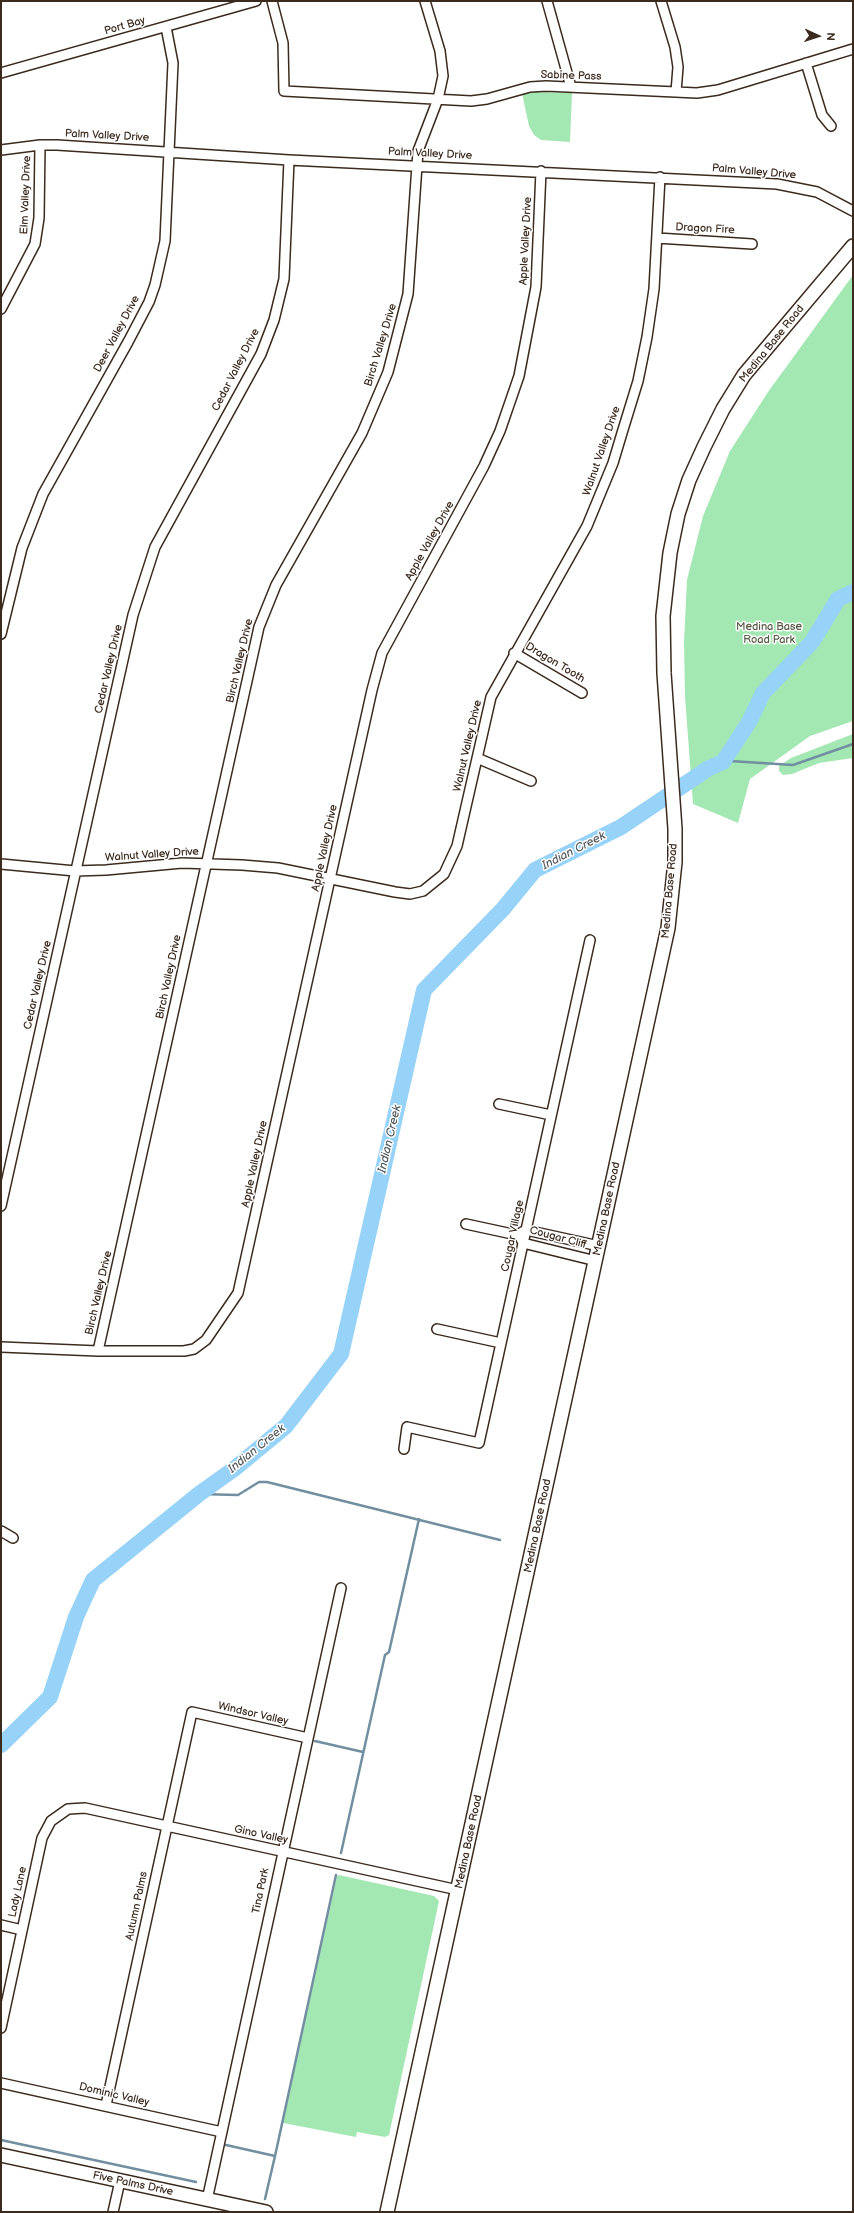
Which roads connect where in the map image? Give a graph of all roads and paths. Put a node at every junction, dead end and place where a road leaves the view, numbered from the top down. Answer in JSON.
{"nodes":[{"id":1,"x":256,"y":1,"type":"edge"},
{"id":2,"x":272,"y":1,"type":"edge"},
{"id":3,"x":425,"y":1,"type":"edge"},
{"id":4,"x":547,"y":1,"type":"edge"},
{"id":5,"x":662,"y":1,"type":"edge"},
{"id":6,"x":166,"y":27,"type":"junction"},
{"id":7,"x":853,"y":48,"type":"edge"},
{"id":8,"x":806,"y":63,"type":"junction"},
{"id":9,"x":1,"y":73,"type":"edge"},
{"id":10,"x":572,"y":87,"type":"junction"},
{"id":11,"x":676,"y":92,"type":"junction"},
{"id":12,"x":438,"y":98,"type":"junction"},
{"id":13,"x":831,"y":126,"type":"dead end"},
{"id":14,"x":40,"y":145,"type":"junction"},
{"id":15,"x":1,"y":150,"type":"edge"},
{"id":16,"x":169,"y":152,"type":"junction"},
{"id":17,"x":289,"y":160,"type":"junction"},
{"id":18,"x":416,"y":166,"type":"junction"},
{"id":19,"x":541,"y":171,"type":"junction"},
{"id":20,"x":660,"y":177,"type":"junction"},
{"id":21,"x":853,"y":211,"type":"edge"},
{"id":22,"x":657,"y":238,"type":"junction"},
{"id":23,"x":752,"y":244,"type":"dead end"},
{"id":24,"x":853,"y":246,"type":"edge"},
{"id":25,"x":1,"y":309,"type":"edge"},
{"id":26,"x":1,"y":634,"type":"edge"},
{"id":27,"x":514,"y":653,"type":"junction"},
{"id":28,"x":582,"y":693,"type":"dead end"},
{"id":29,"x":477,"y":758,"type":"junction"},
{"id":30,"x":531,"y":781,"type":"dead end"},
{"id":31,"x":206,"y":863,"type":"junction"},
{"id":32,"x":1,"y":864,"type":"edge"},
{"id":33,"x":75,"y":870,"type":"junction"},
{"id":34,"x":331,"y":879,"type":"junction"},
{"id":35,"x":590,"y":940,"type":"dead end"},
{"id":36,"x":499,"y":1104,"type":"dead end"},
{"id":37,"x":551,"y":1115,"type":"junction"},
{"id":38,"x":1,"y":1206,"type":"edge"},
{"id":39,"x":466,"y":1224,"type":"dead end"},
{"id":40,"x":526,"y":1230,"type":"junction"},
{"id":41,"x":517,"y":1235,"type":"junction"},
{"id":42,"x":523,"y":1243,"type":"junction"},
{"id":43,"x":599,"y":1246,"type":"junction"},
{"id":44,"x":596,"y":1260,"type":"junction"},
{"id":45,"x":437,"y":1329,"type":"dead end"},
{"id":46,"x":502,"y":1343,"type":"junction"},
{"id":47,"x":1,"y":1347,"type":"edge"},
{"id":48,"x":98,"y":1351,"type":"junction"},
{"id":49,"x":404,"y":1449,"type":"dead end"},
{"id":50,"x":1,"y":1531,"type":"edge"},
{"id":51,"x":13,"y":1538,"type":"dead end"},
{"id":52,"x":341,"y":1588,"type":"dead end"},
{"id":53,"x":192,"y":1712,"type":"joint"},
{"id":54,"x":308,"y":1738,"type":"junction"},
{"id":55,"x":60,"y":1813,"type":"joint"},
{"id":56,"x":167,"y":1826,"type":"junction"},
{"id":57,"x":282,"y":1852,"type":"junction"},
{"id":58,"x":458,"y":1890,"type":"junction"},
{"id":59,"x":1,"y":1925,"type":"edge"},
{"id":60,"x":22,"y":1930,"type":"junction"},
{"id":61,"x":1,"y":2028,"type":"edge"},
{"id":62,"x":1,"y":2083,"type":"edge"},
{"id":63,"x":106,"y":2105,"type":"junction"},
{"id":64,"x":222,"y":2132,"type":"junction"},
{"id":65,"x":1,"y":2155,"type":"edge"},
{"id":66,"x":120,"y":2181,"type":"junction"},
{"id":67,"x":207,"y":2200,"type":"junction"},
{"id":68,"x":113,"y":2212,"type":"edge"},
{"id":69,"x":266,"y":2212,"type":"edge"},
{"id":70,"x":388,"y":2212,"type":"edge"}],
"edges":[{"from":1,"to":6,"type":"street","name":"Port Bay"},
{"from":2,"to":12,"type":"street","name":"Sabine Pass"},
{"from":3,"to":12,"type":"street","name":"Birch Valley Drive"},
{"from":4,"to":10,"type":"street"},
{"from":5,"to":11,"type":"street"},
{"from":6,"to":9,"type":"street","name":"Port Bay"},
{"from":6,"to":16,"type":"street","name":"Deer Valley Drive"},
{"from":7,"to":8,"type":"street","name":"Sabine Pass"},
{"from":8,"to":11,"type":"street","name":"Sabine Pass"},
{"from":8,"to":13,"type":"street"},
{"from":10,"to":11,"type":"street","name":"Sabine Pass"},
{"from":10,"to":12,"type":"street","name":"Sabine Pass"},
{"from":12,"to":18,"type":"street","name":"Birch Valley Drive"},
{"from":14,"to":15,"type":"street","name":"Palm Valley Drive"},
{"from":14,"to":16,"type":"street","name":"Palm Valley Drive"},
{"from":14,"to":25,"type":"street","name":"Elm Valley Drive"},
{"from":16,"to":17,"type":"street","name":"Palm Valley Drive"},
{"from":16,"to":26,"type":"street","name":"Deer Valley Drive"},
{"from":17,"to":18,"type":"street","name":"Palm Valley Drive"},
{"from":17,"to":33,"type":"street","name":"Cedar Valley Drive"},
{"from":18,"to":19,"type":"street","name":"Palm Valley Drive"},
{"from":18,"to":31,"type":"street","name":"Birch Valley Drive"},
{"from":19,"to":20,"type":"street","name":"Palm Valley Drive"},
{"from":19,"to":34,"type":"street","name":"Apple Valley Drive"},
{"from":20,"to":21,"type":"street","name":"Palm Valley Drive"},
{"from":20,"to":22,"type":"street","name":"Walnut Valley Drive"},
{"from":22,"to":23,"type":"street","name":"Dragon Fire"},
{"from":22,"to":27,"type":"street","name":"Walnut Valley Drive"},
{"from":24,"to":43,"type":"street","name":"Medina Base Road"},
{"from":27,"to":28,"type":"street","name":"Dragon Tooth"},
{"from":27,"to":29,"type":"street","name":"Walnut Valley Drive"},
{"from":29,"to":30,"type":"street"},
{"from":29,"to":34,"type":"street","name":"Walnut Valley Drive"},
{"from":31,"to":33,"type":"street","name":"Walnut Valley Drive"},
{"from":31,"to":34,"type":"street","name":"Walnut Valley Drive"},
{"from":31,"to":48,"type":"street","name":"Birch Valley Drive"},
{"from":32,"to":33,"type":"street","name":"Walnut Valley Drive"},
{"from":33,"to":38,"type":"street","name":"Cedar Valley Drive"},
{"from":34,"to":48,"type":"street","name":"Apple Valley Drive"},
{"from":35,"to":37,"type":"street","name":"Cougar Village"},
{"from":36,"to":37,"type":"street"},
{"from":37,"to":40,"type":"street","name":"Cougar Village"},
{"from":39,"to":41,"type":"street","name":"Cougar Cliff"},
{"from":40,"to":41,"type":"street","name":"Cougar Cliff"},
{"from":40,"to":42,"type":"street","name":"Cougar Village"},
{"from":40,"to":43,"type":"street","name":"Cougar Cliff"},
{"from":41,"to":42,"type":"street","name":"Cougar Cliff"},
{"from":42,"to":44,"type":"street","name":"Cougar Cliff"},
{"from":42,"to":46,"type":"street","name":"Cougar Village"},
{"from":43,"to":44,"type":"street","name":"Medina Base Road"},
{"from":44,"to":58,"type":"street","name":"Medina Base Road"},
{"from":45,"to":46,"type":"street"},
{"from":46,"to":49,"type":"street","name":"Cougar Village"},
{"from":47,"to":48,"type":"street","name":"Apple Valley Drive"},
{"from":50,"to":51,"type":"street"},
{"from":52,"to":54,"type":"street","name":"Tina Park"},
{"from":53,"to":54,"type":"street","name":"Windsor Valley"},
{"from":53,"to":56,"type":"street","name":"Autumn Palms"},
{"from":54,"to":57,"type":"street","name":"Tina Park"},
{"from":55,"to":56,"type":"street","name":"Gino Valley"},
{"from":55,"to":60,"type":"street","name":"Lady Lane"},
{"from":56,"to":57,"type":"street","name":"Gino Valley"},
{"from":56,"to":63,"type":"street","name":"Autumn Palms"},
{"from":57,"to":58,"type":"street","name":"Gino Valley"},
{"from":57,"to":64,"type":"street","name":"Tina Park"},
{"from":58,"to":70,"type":"street","name":"Medina Base Road"},
{"from":59,"to":60,"type":"street"},
{"from":60,"to":61,"type":"street","name":"Lady Lane"},
{"from":62,"to":63,"type":"street","name":"Dominic Valley"},
{"from":63,"to":64,"type":"street","name":"Dominic Valley"},
{"from":64,"to":67,"type":"street","name":"Tina Park"},
{"from":65,"to":66,"type":"street","name":"Five Palms Drive"},
{"from":66,"to":67,"type":"street","name":"Five Palms Drive"},
{"from":66,"to":68,"type":"street"},
{"from":67,"to":69,"type":"street","name":"Five Palms Drive"}]}
